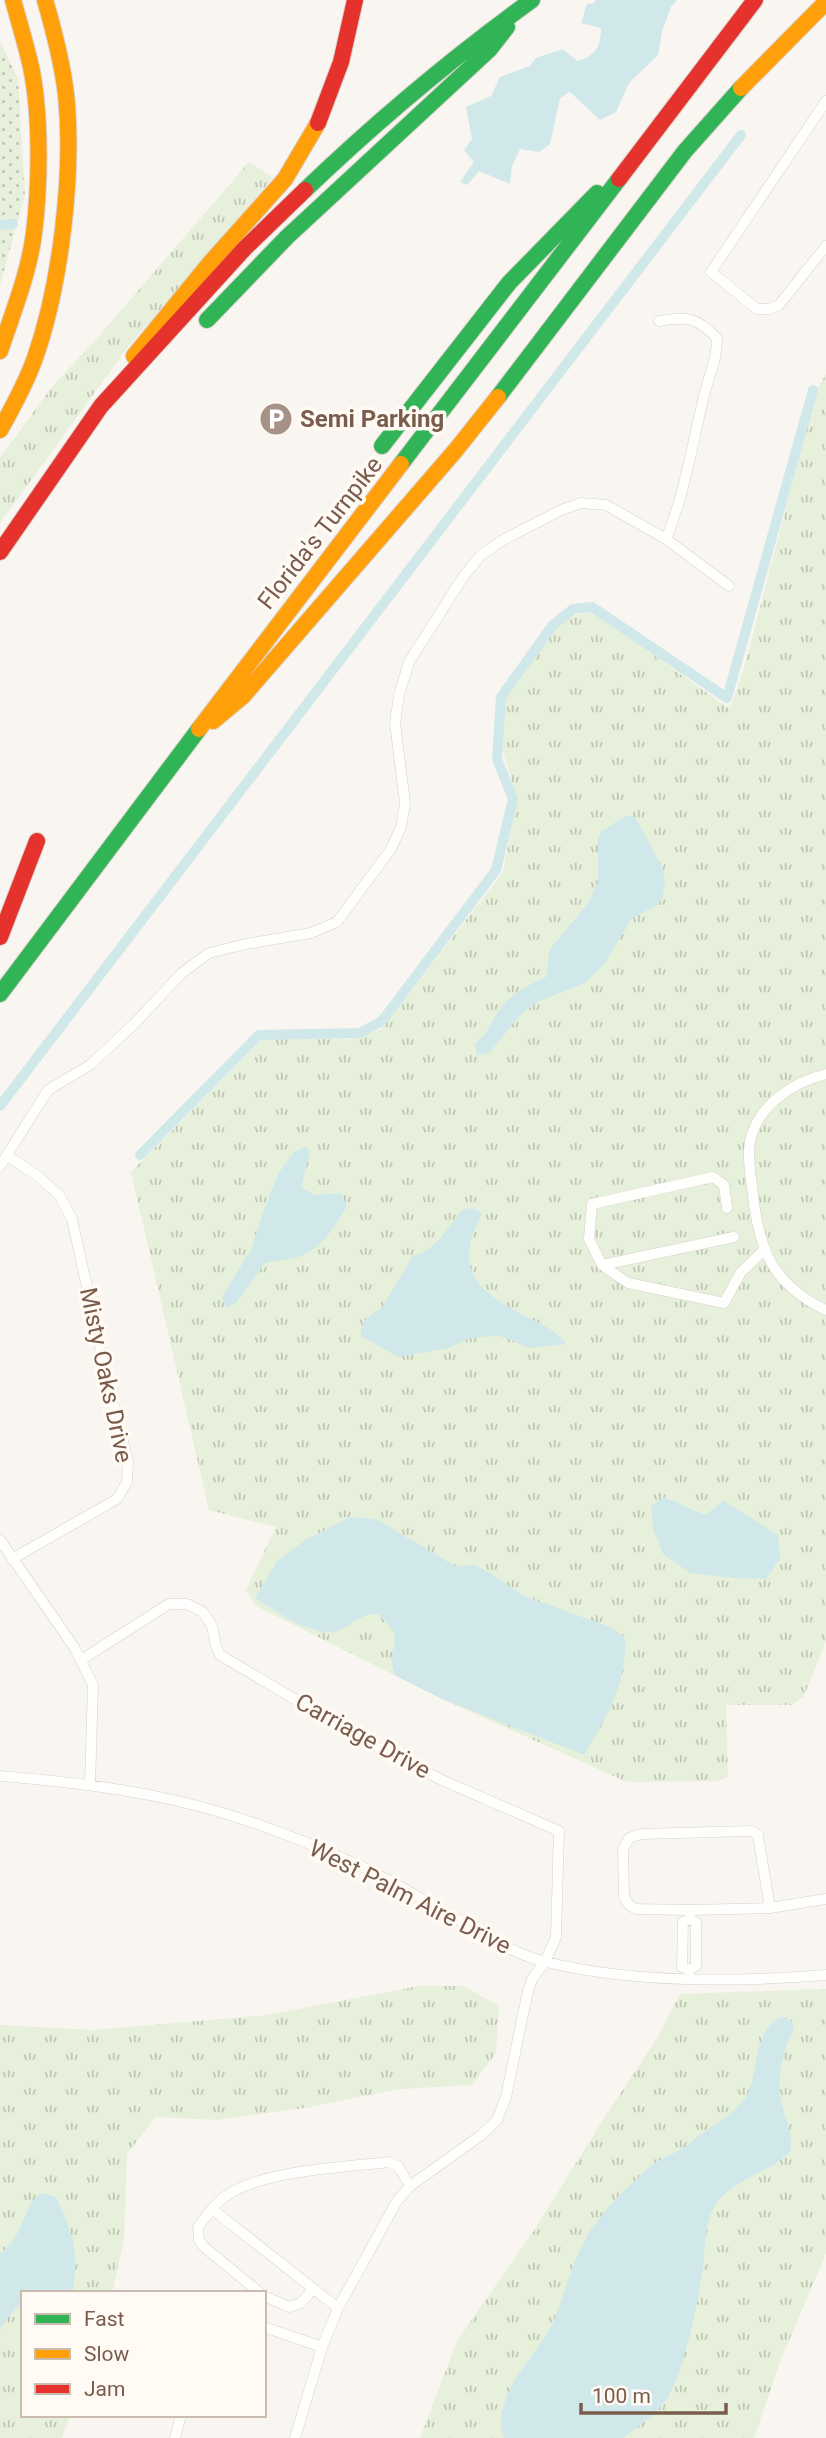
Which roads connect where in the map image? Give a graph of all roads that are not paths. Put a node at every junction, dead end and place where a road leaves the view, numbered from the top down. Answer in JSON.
{"nodes":[{"id":1,"x":13,"y":0,"type":"edge"},
{"id":2,"x":47,"y":0,"type":"edge"},
{"id":3,"x":355,"y":0,"type":"edge"},
{"id":4,"x":755,"y":0,"type":"edge"},
{"id":5,"x":826,"y":2,"type":"edge"},
{"id":6,"x":526,"y":5,"type":"edge"},
{"id":7,"x":826,"y":101,"type":"edge"},
{"id":8,"x":67,"y":134,"type":"junction"},
{"id":9,"x":37,"y":136,"type":"junction"},
{"id":10,"x":37,"y":153,"type":"junction"},
{"id":11,"x":66,"y":153,"type":"junction"},
{"id":12,"x":619,"y":177,"type":"junction"},
{"id":13,"x":826,"y":246,"type":"edge"},
{"id":14,"x":206,"y":320,"type":"dead end"},
{"id":15,"x":659,"y":321,"type":"dead end"},
{"id":16,"x":0,"y":351,"type":"edge"},
{"id":17,"x":101,"y":406,"type":"junction"},
{"id":18,"x":0,"y":430,"type":"edge"},
{"id":19,"x":382,"y":446,"type":"dead end"},
{"id":20,"x":666,"y":539,"type":"junction"},
{"id":21,"x":0,"y":552,"type":"edge"},
{"id":22,"x":729,"y":586,"type":"dead end"},
{"id":23,"x":195,"y":737,"type":"junction"},
{"id":24,"x":37,"y":841,"type":"dead end"},
{"id":25,"x":0,"y":937,"type":"edge"},
{"id":26,"x":0,"y":994,"type":"edge"},
{"id":27,"x":826,"y":1074,"type":"edge"},
{"id":28,"x":8,"y":1156,"type":"junction"},
{"id":29,"x":0,"y":1166,"type":"edge"},
{"id":30,"x":727,"y":1208,"type":"dead end"},
{"id":31,"x":734,"y":1237,"type":"dead end"},
{"id":32,"x":764,"y":1250,"type":"junction"},
{"id":33,"x":602,"y":1265,"type":"junction"},
{"id":34,"x":826,"y":1310,"type":"edge"},
{"id":35,"x":0,"y":1540,"type":"edge"},
{"id":36,"x":12,"y":1559,"type":"junction"},
{"id":37,"x":80,"y":1660,"type":"junction"},
{"id":38,"x":0,"y":1776,"type":"edge"},
{"id":39,"x":90,"y":1785,"type":"junction"},
{"id":40,"x":825,"y":1899,"type":"edge"},
{"id":41,"x":770,"y":1908,"type":"junction"},
{"id":42,"x":690,"y":1914,"type":"junction"},
{"id":43,"x":545,"y":1962,"type":"junction"},
{"id":44,"x":689,"y":1974,"type":"junction"},
{"id":45,"x":826,"y":1975,"type":"edge"},
{"id":46,"x":410,"y":2186,"type":"junction"},
{"id":47,"x":212,"y":2209,"type":"junction"},
{"id":48,"x":313,"y":2289,"type":"junction"},
{"id":49,"x":258,"y":2291,"type":"edge"},
{"id":50,"x":266,"y":2298,"type":"edge"},
{"id":51,"x":338,"y":2308,"type":"junction"},
{"id":52,"x":266,"y":2328,"type":"edge"},
{"id":53,"x":322,"y":2347,"type":"junction"},
{"id":54,"x":180,"y":2417,"type":"edge"},
{"id":55,"x":175,"y":2438,"type":"edge"},
{"id":56,"x":295,"y":2438,"type":"edge"}],
"edges":[{"from":1,"to":9,"type":"main road"},
{"from":2,"to":8,"type":"main road"},
{"from":3,"to":17,"type":"main road"},
{"from":4,"to":12,"type":"main road","name":"Florida's Turnpike"},
{"from":5,"to":23,"type":"main road"},
{"from":6,"to":14,"type":"main road"},
{"from":6,"to":17,"type":"main road"},
{"from":7,"to":13,"type":"street"},
{"from":8,"to":9,"type":"main road"},
{"from":8,"to":11,"type":"main road"},
{"from":9,"to":10,"type":"main road"},
{"from":10,"to":11,"type":"main road"},
{"from":10,"to":16,"type":"main road"},
{"from":11,"to":18,"type":"main road"},
{"from":12,"to":19,"type":"main road"},
{"from":12,"to":23,"type":"main road","name":"Florida's Turnpike"},
{"from":15,"to":20,"type":"street"},
{"from":17,"to":21,"type":"main road"},
{"from":20,"to":22,"type":"street"},
{"from":20,"to":28,"type":"street"},
{"from":23,"to":26,"type":"main road","name":"Florida's Turnpike"},
{"from":24,"to":25,"type":"main road"},
{"from":27,"to":32,"type":"street"},
{"from":28,"to":29,"type":"street"},
{"from":28,"to":36,"type":"street","name":"Misty Oaks Drive"},
{"from":30,"to":33,"type":"street"},
{"from":31,"to":33,"type":"street"},
{"from":32,"to":33,"type":"street"},
{"from":32,"to":34,"type":"street"},
{"from":35,"to":36,"type":"street"},
{"from":36,"to":37,"type":"street"},
{"from":37,"to":39,"type":"street"},
{"from":37,"to":43,"type":"street","name":"Carriage Drive"},
{"from":38,"to":39,"type":"street","name":"West Palm Aire Drive"},
{"from":39,"to":43,"type":"street","name":"West Palm Aire Drive"},
{"from":40,"to":41,"type":"street"},
{"from":41,"to":42,"type":"street"},
{"from":41,"to":42,"type":"street"},
{"from":42,"to":44,"type":"street"},
{"from":43,"to":44,"type":"street","name":"West Palm Aire Drive"},
{"from":43,"to":46,"type":"street"},
{"from":44,"to":45,"type":"street","name":"West Palm Aire Drive"},
{"from":46,"to":47,"type":"street"},
{"from":46,"to":51,"type":"street"},
{"from":47,"to":48,"type":"street"},
{"from":47,"to":49,"type":"street"},
{"from":48,"to":50,"type":"street"},
{"from":48,"to":51,"type":"street"},
{"from":51,"to":53,"type":"street"},
{"from":52,"to":53,"type":"street"},
{"from":53,"to":56,"type":"street"},
{"from":54,"to":55,"type":"street"}]}
